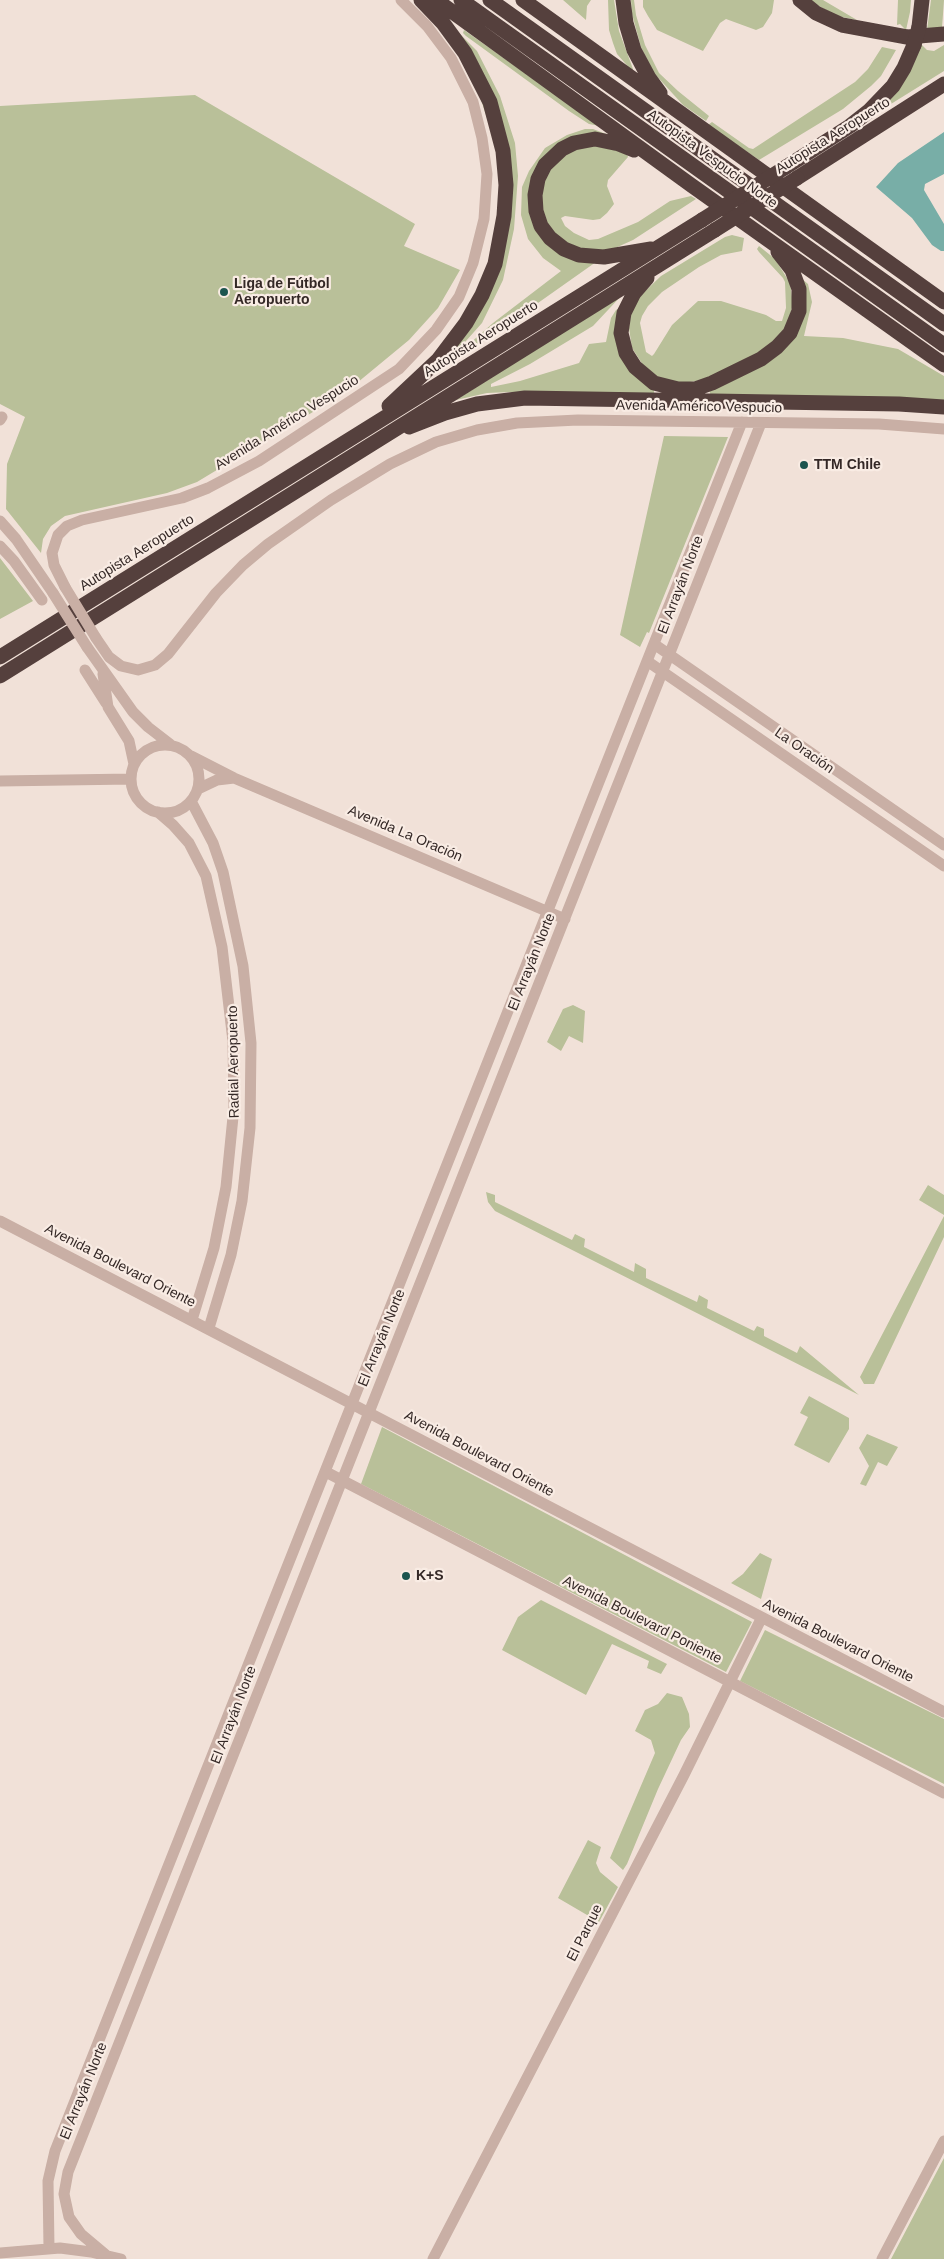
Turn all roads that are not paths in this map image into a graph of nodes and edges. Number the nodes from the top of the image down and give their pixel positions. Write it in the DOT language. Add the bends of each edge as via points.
graph roads {
  1 [pos="401,0"];
  2 [pos="421,0"];
  3 [pos="436,0"];
  4 [pos="461,0"];
  5 [pos="490,0"];
  6 [pos="523,0"];
  7 [pos="623,0"];
  8 [pos="800,0"];
  9 [pos="922,0"];
  10 [pos="944,34"];
  11 [pos="944,84"];
  12 [pos="944,95"];
  13 [pos="669,104"];
  14 [pos="894,117"];
  15 [pos="656,160"];
  16 [pos="762,235"];
  17 [pos="658,248"];
  18 [pos="672,257"];
  19 [pos="944,302"];
  20 [pos="944,324"];
  21 [pos="944,345"];
  22 [pos="944,365"];
  23 [pos="944,406"];
  24 [pos="742,422"];
  25 [pos="761,423"];
  26 [pos="369,427"];
  27 [pos="944,429"];
  28 [pos="375,441"];
  29 [pos="0,521"];
  30 [pos="0,546"];
  31 [pos="42,600"];
  32 [pos="654,644"];
  33 [pos="670,655"];
  34 [pos="0,658"];
  35 [pos="97,661"];
  36 [pos="647,661"];
  37 [pos="84,670"];
  38 [pos="663,672"];
  39 [pos="0,676"];
  40 [pos="108,707"];
  41 [pos="170,744"];
  42 [pos="191,756"];
  43 [pos="134,764"];
  44 [pos="234,778"];
  45 [pos="131,779"];
  46 [pos="0,781"];
  47 [pos="198,789"];
  48 [pos="191,801"];
  49 [pos="158,812"];
  50 [pos="944,845"];
  51 [pos="944,866"];
  52 [pos="548,912"];
  53 [pos="565,918"];
  54 [pos="0,1221"];
  55 [pos="192,1320"];
  56 [pos="209,1328"];
  57 [pos="353,1405"];
  58 [pos="369,1413"];
  59 [pos="326,1472"];
  60 [pos="341,1480"];
  61 [pos="761,1619"];
  62 [pos="730,1682"];
  63 [pos="944,1712"];
  64 [pos="944,1793"];
  65 [pos="944,2141"];
  66 [pos="48,2224"];
  67 [pos="49,2248"];
  68 [pos="29,2250"];
  69 [pos="0,2253"];
  70 [pos="106,2255"];
  71 [pos="59,2259"];
  72 [pos="121,2259"];
  73 [pos="433,2259"];
  74 [pos="882,2259"];
  1 -- 24 [label="street, Avenida Américo Vespucio, bridge" via="427,26 451,58 473,102 482,138 487,174 484,219 473,263 459,296 436,330 399,369 259,461 182,498 82,520 58,534 52,553 54,565 109,657 121,666 138,670 155,665 168,654 221,588 268,544 390,464 456,435 537,421"];
  2 -- 26 [label="highway" via="465,53 490,102 503,151 504,216 492,272 466,323 438,360"];
  3 -- 15 [label="highway"];
  4 -- 21 [label="highway, Autopista Vespucio Norte"];
  5 -- 20 [label="highway, Autopista Vespucio Norte"];
  6 -- 13 [label="highway"];
  7 -- 13 [label="highway" via="634,50 649,78"];
  8 -- 10 [label="highway" via="816,14 842,25 896,36"];
  9 -- 17 [label="highway, Autopista Aeropuerto, bridge" via="919,27 904,68 893,86 869,111"];
  11 -- 14 [label="highway, Autopista Aeropuerto"];
  12 -- 14 [label="highway"];
  13 -- 19 [label="highway"];
  14 -- 18 [label="highway, Autopista Aeropuerto, bridge"];
  15 -- 16 [label="highway"];
  15 -- 17 [label="highway" via="610,142 574,143 556,153 545,165 538,179 535,203 538,219 546,232 557,244 572,252 604,257"];
  16 -- 18 [label="highway" via="787,264 798,283 800,302 793,327 777,347 761,359 695,389 670,388 648,378 630,361 622,340 622,320 630,299 642,283"];
  16 -- 22 [label="highway"];
  17 -- 26 [label="highway, Autopista Aeropuerto"];
  18 -- 28 [label="highway, Autopista Aeropuerto"];
  23 -- 28 [label="highway" via="525,398 460,408"];
  24 -- 25 [label="street, Avenida Américo Vespucio"];
  24 -- 32 [label="street, El Arrayán Norte"];
  25 -- 27 [label="street, Avenida Américo Vespucio" via="887,424"];
  25 -- 33 [label="street, El Arrayán Norte"];
  26 -- 34 [label="highway, Autopista Aeropuerto"];
  28 -- 39 [label="highway, Autopista Aeropuerto"];
  29 -- 35 [label="street, bridge" via="16,539"];
  30 -- 31 [label="street"];
  32 -- 33 [label="street, La Oración"];
  32 -- 36 [label="street, El Arrayán Norte"];
  33 -- 38 [label="street, El Arrayán Norte"];
  33 -- 50 [label="street, La Oración"];
  35 -- 40 [label="street" via="105,681"];
  35 -- 41 [label="street" via="133,712"];
  36 -- 38 [label="street, La Oración"];
  36 -- 52 [label="street, El Arrayán Norte"];
  37 -- 40 [label="street"];
  38 -- 51 [label="street, La Oración"];
  38 -- 53 [label="street, El Arrayán Norte"];
  40 -- 43 [label="street" via="129,741"];
  41 -- 42 [label="street"];
  41 -- 43 [label="street" via="151,747"];
  42 -- 44 [label="street, Avenida La Oración"];
  42 -- 47 [label="street" via="199,773"];
  43 -- 45 [label="street"];
  44 -- 47 [label="street" via="213,781"];
  44 -- 52 [label="street, Avenida La Oración"];
  45 -- 46 [label="street"];
  45 -- 49 [label="street" via="133,792 139,801"];
  47 -- 48 [label="street"];
  48 -- 49 [label="street" via="176,811"];
  48 -- 56 [label="street, Radial Aeropuerto" via="218,855 233,910 244,966 251,1043 250,1128 242,1201 231,1255"];
  49 -- 55 [label="street, Radial Aeropuerto" via="189,843 206,876 222,947 232,1019 234,1107 226,1187 214,1248"];
  52 -- 53 [label="street, Avenida La Oración"];
  52 -- 57 [label="street, El Arrayán Norte"];
  53 -- 58 [label="street, El Arrayán Norte"];
  54 -- 55 [label="street, Avenida Boulevard Oriente"];
  55 -- 56 [label="street, Avenida Boulevard Oriente"];
  56 -- 57 [label="street, Avenida Boulevard Oriente"];
  57 -- 58 [label="street, Avenida Boulevard Oriente"];
  57 -- 59 [label="street, El Arrayán Norte"];
  58 -- 60 [label="street, El Arrayán Norte"];
  58 -- 61 [label="street, Avenida Boulevard Oriente"];
  59 -- 60 [label="street, Avenida Boulevard Poniente"];
  59 -- 66 [label="street, El Arrayán Norte" via="55,2151 48,2181"];
  60 -- 62 [label="street, Avenida Boulevard Poniente"];
  60 -- 70 [label="street, El Arrayán Norte" via="68,2172 64,2194 69,2216 81,2234"];
  61 -- 62 [label="street, El Parque"];
  61 -- 63 [label="street, Avenida Boulevard Oriente"];
  62 -- 64 [label="street, Avenida Boulevard Poniente"];
  62 -- 73 [label="street, El Parque"];
  65 -- 74 [label="street"];
  66 -- 67 [label="street, El Arrayán Norte"];
  66 -- 68 [label="street"];
  67 -- 68 [label="street"];
  67 -- 70 [label="street"];
  67 -- 71 [label="street"];
  68 -- 69 [label="street"];
  70 -- 72 [label="street"];
}
